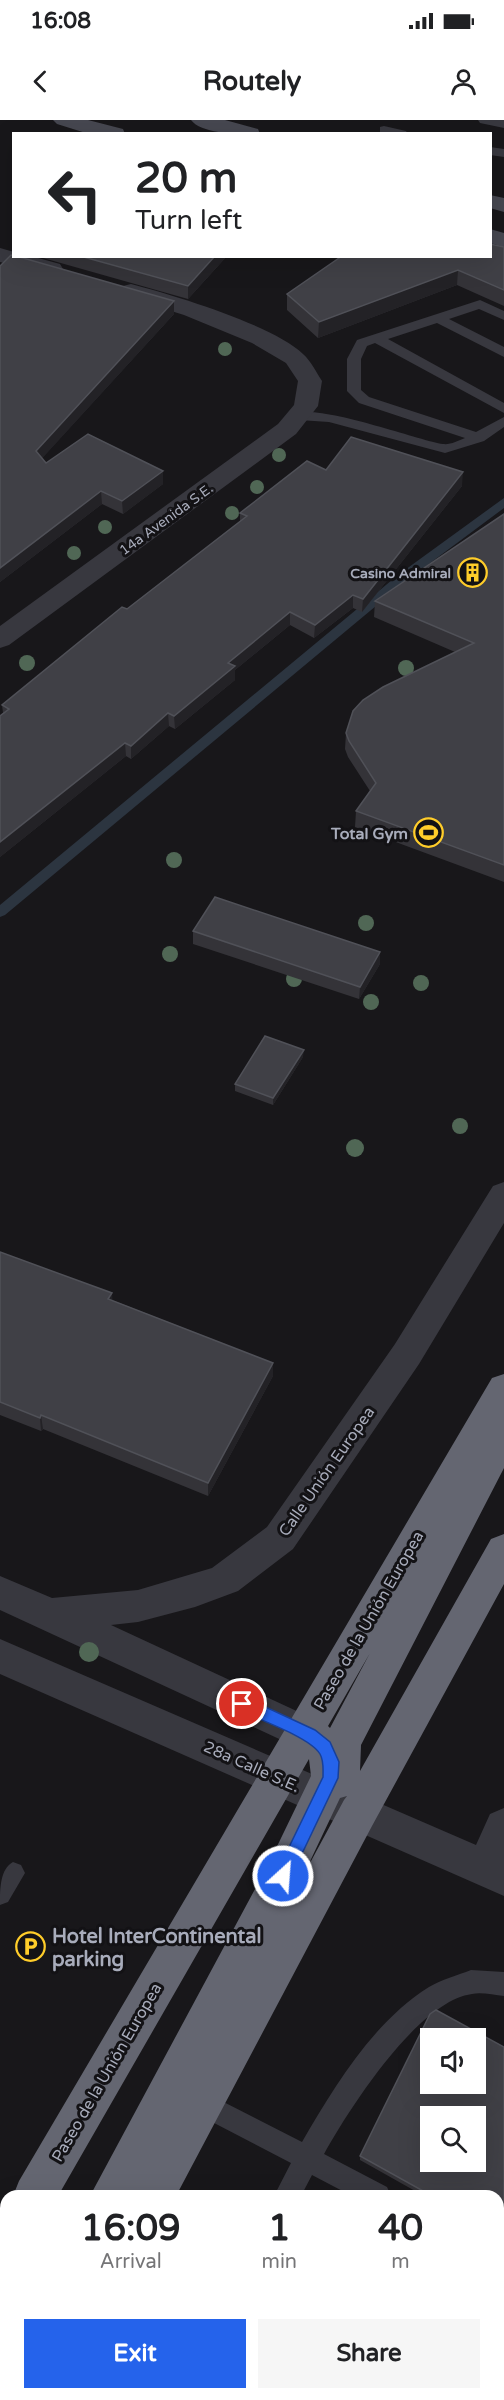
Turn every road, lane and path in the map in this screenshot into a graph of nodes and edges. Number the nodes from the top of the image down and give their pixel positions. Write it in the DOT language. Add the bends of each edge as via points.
graph roads {
  1 [pos="64,120"];
  2 [pos="202,120"];
  3 [pos="484,120"];
  4 [pos="504,124"];
  5 [pos="108,132"];
  6 [pos="243,132"];
  7 [pos="0,255"];
  8 [pos="75,275"];
  9 [pos="108,285"];
  10 [pos="504,316"];
  11 [pos="438,318"];
  12 [pos="376,338"];
  13 [pos="504,353"];
  14 [pos="504,409"];
  15 [pos="299,416"];
  16 [pos="504,421"];
  17 [pos="479,438"];
  18 [pos="0,639"];
  19 [pos="504,1195"];
  20 [pos="504,1388"];
  21 [pos="504,1434"];
  22 [pos="504,1550"];
  23 [pos="0,1592"];
  24 [pos="51,1615"];
  25 [pos="0,1656"];
  26 [pos="303,1732"];
  27 [pos="277,1776"];
  28 [pos="321,1797"];
  29 [pos="358,1813"];
  30 [pos="504,1827"];
  31 [pos="13,1873"];
  32 [pos="494,1873"];
  33 [pos="0,1894"];
  34 [pos="504,1984"];
  35 [pos="202,2103"];
  36 [pos="307,2156"];
  37 [pos="37,2190"];
  38 [pos="114,2190"];
  39 [pos="156,2190"];
  40 [pos="290,2190"];
  41 [pos="367,2190"];
  1 -- 5 [label="main road"];
  2 -- 6 [label="main road"];
  3 -- 4 [label="lane"];
  7 -- 8 [label="street"];
  9 -- 15 [label="street, 14a Avenida S.E." via="165,300 272,343 296,360 310,381 306,406"];
  10 -- 11 [label="lane" via="480,304"];
  11 -- 12 [label="lane"];
  11 -- 13 [label="lane"];
  12 -- 14 [label="lane"];
  12 -- 17 [label="lane" via="356,349 354,391 364,400"];
  15 -- 17 [label="lane" via="329,418 445,449"];
  15 -- 18 [label="street, 14a Avenida S.E." via="180,509"];
  16 -- 17 [label="lane"];
  19 -- 24 [label="street, Calle Unión Europea" via="407,1354 280,1538 225,1580 195,1591 138,1606"];
  20 -- 26 [label="highway, Paseo de la Unión Europea"];
  21 -- 29 [label="highway" via="342,1743 342,1789"];
  22 -- 29 [label="highway"];
  23 -- 24 [label="street"];
  24 -- 26 [label="street"];
  25 -- 27 [label="street, 28a Calle S.E."];
  26 -- 27 [label="highway, Paseo de la Unión Europea"];
  26 -- 28 [label="highway" via="325,1747 331,1762 330,1778"];
  27 -- 28 [label="street, 28a Calle S.E."];
  27 -- 37 [label="highway, Paseo de la Unión Europea"];
  28 -- 29 [label="street, 28a Calle S.E."];
  28 -- 38 [label="highway" via="283,1876"];
  29 -- 32 [label="street, 28a Calle S.E."];
  29 -- 35 [label="highway"];
  30 -- 32 [label="street"];
  31 -- 33 [label="lane"];
  34 -- 36 [label="lane" via="471,1981 426,2001 377,2050"];
  35 -- 36 [label="lane"];
  35 -- 39 [label="highway"];
  36 -- 40 [label="lane"];
  36 -- 41 [label="lane"];
}
